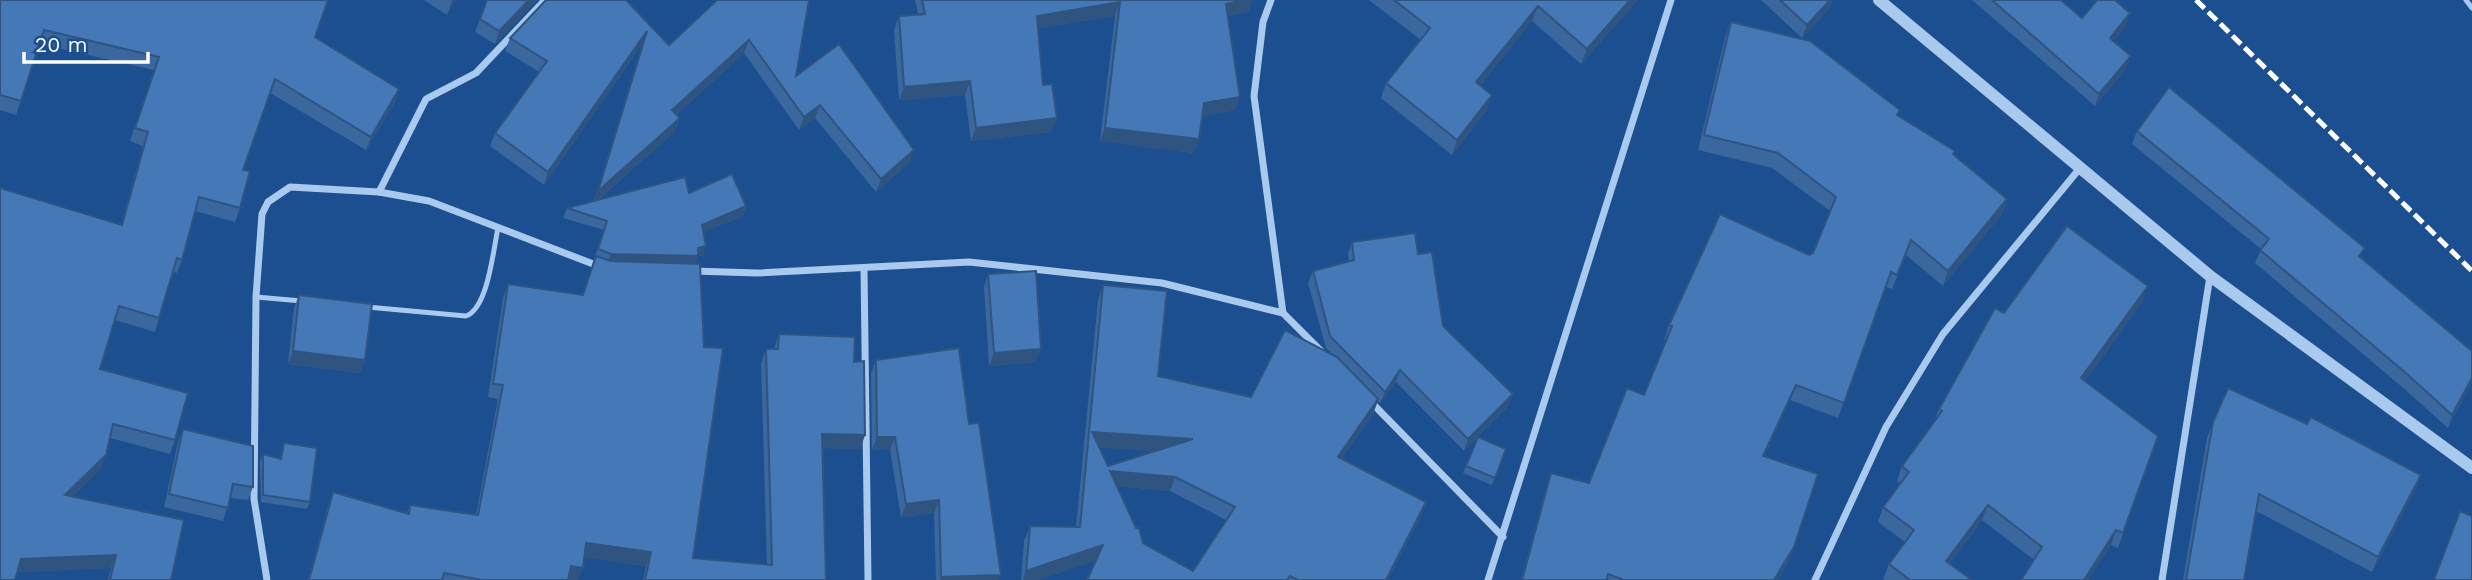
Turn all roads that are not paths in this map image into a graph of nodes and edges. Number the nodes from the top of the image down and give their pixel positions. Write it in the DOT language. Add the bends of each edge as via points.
graph roads {
  1 [pos="545,0"];
  2 [pos="1271,0"];
  3 [pos="1671,0"];
  4 [pos="1879,0"];
  5 [pos="2466,0"];
  6 [pos="2472,8"];
  7 [pos="2080,168"];
  8 [pos="379,192"];
  9 [pos="498,228"];
  10 [pos="863,268"];
  11 [pos="606,269"];
  12 [pos="688,271"];
  13 [pos="2210,276"];
  14 [pos="256,297"];
  15 [pos="308,302"];
  16 [pos="361,306"];
  17 [pos="1283,313"];
  18 [pos="1331,361"];
  19 [pos="1360,391"];
  20 [pos="2472,468"];
  21 [pos="1503,537"];
  22 [pos="267,580"];
  23 [pos="868,580"];
  24 [pos="1488,580"];
  25 [pos="1815,580"];
  26 [pos="2162,580"];
  1 -- 8 [label="street" via="475,73 426,99"];
  2 -- 17 [label="street" via="1263,22 1254,96"];
  3 -- 21 [label="street"];
  4 -- 7 [label="street"];
  5 -- 6 [label="lane"];
  7 -- 13 [label="street"];
  7 -- 25 [label="street" via="1943,334 1886,427"];
  8 -- 9 [label="street" via="429,201"];
  8 -- 14 [label="street" via="290,187 279,192 262,214"];
  9 -- 11 [label="street"];
  9 -- 16 [label="lane" via="481,303 472,314"];
  10 -- 12 [label="street"];
  10 -- 17 [label="street" via="983,264 1162,283"];
  10 -- 23 [label="street"];
  13 -- 20 [label="street"];
  13 -- 26 [label="street"];
  14 -- 15 [label="lane"];
  14 -- 22 [label="street" via="254,499"];
  17 -- 18 [label="street"];
  19 -- 21 [label="street"];
  21 -- 24 [label="street"];
}
